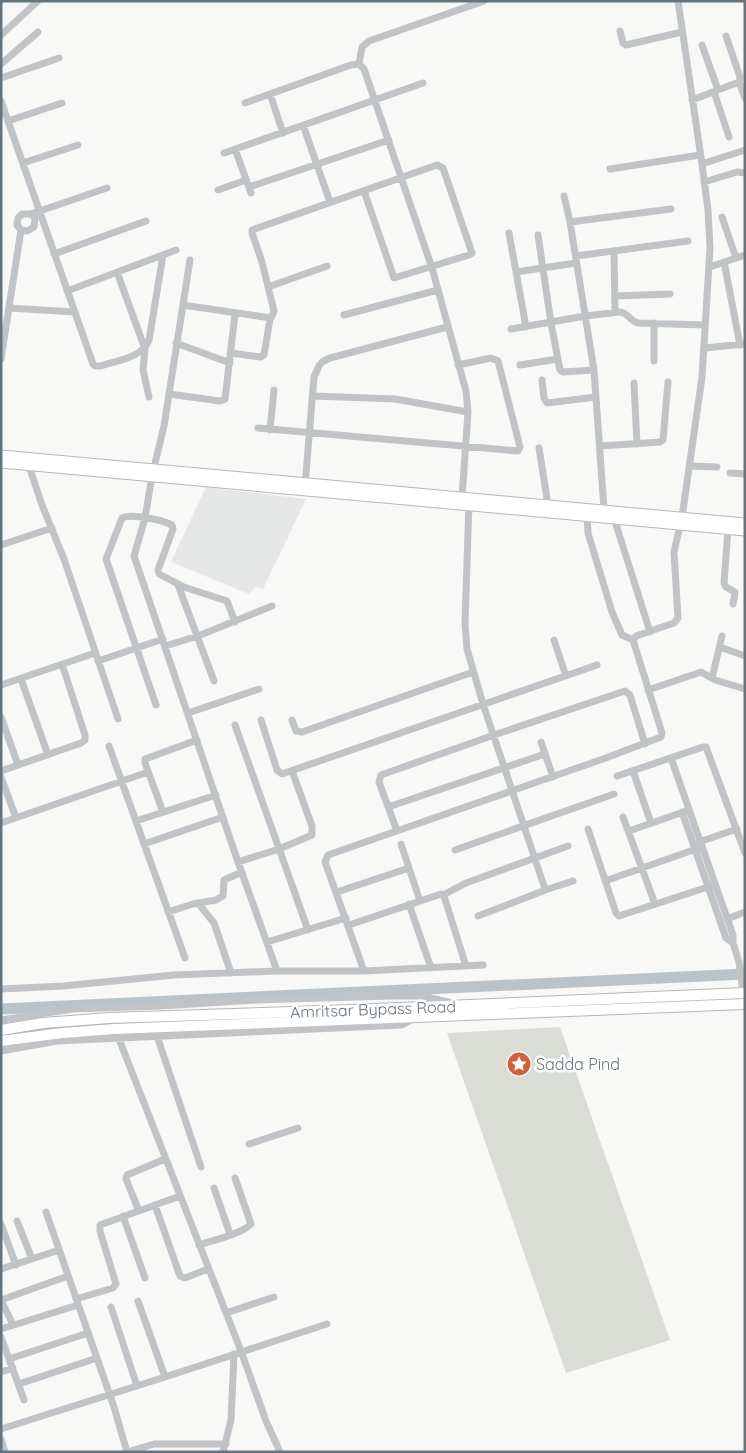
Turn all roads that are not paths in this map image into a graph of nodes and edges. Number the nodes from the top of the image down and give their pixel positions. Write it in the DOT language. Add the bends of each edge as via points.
graph roads {
  1 [pos="38,1"];
  2 [pos="484,1"];
  3 [pos="678,1"];
  4 [pos="620,30"];
  5 [pos="38,32"];
  6 [pos="682,32"];
  7 [pos="1,35"];
  8 [pos="726,36"];
  9 [pos="702,45"];
  10 [pos="59,58"];
  11 [pos="1,64"];
  12 [pos="359,64"];
  13 [pos="1,78"];
  14 [pos="739,82"];
  15 [pos="423,84"];
  16 [pos="716,91"];
  17 [pos="270,94"];
  18 [pos="745,98"];
  19 [pos="1,100"];
  20 [pos="374,100"];
  21 [pos="692,100"];
  22 [pos="62,103"];
  23 [pos="245,103"];
  24 [pos="8,121"];
  25 [pos="303,126"];
  26 [pos="283,132"];
  27 [pos="730,138"];
  28 [pos="389,140"];
  29 [pos="78,145"];
  30 [pos="236,149"];
  31 [pos="745,150"];
  32 [pos="224,153"];
  33 [pos="700,155"];
  34 [pos="23,163"];
  35 [pos="317,164"];
  36 [pos="702,164"];
  37 [pos="610,169"];
  38 [pos="745,173"];
  39 [pos="400,178"];
  40 [pos="704,182"];
  41 [pos="248,187"];
  42 [pos="107,188"];
  43 [pos="218,190"];
  44 [pos="364,191"];
  45 [pos="564,196"];
  46 [pos="330,202"];
  47 [pos="671,209"];
  48 [pos="40,211"];
  49 [pos="31,214"];
  50 [pos="722,217"];
  51 [pos="146,221"];
  52 [pos="570,222"];
  53 [pos="21,230"];
  54 [pos="509,232"];
  55 [pos="538,235"];
  56 [pos="688,241"];
  57 [pos="176,250"];
  58 [pos="614,251"];
  59 [pos="54,254"];
  60 [pos="163,255"];
  61 [pos="745,255"];
  62 [pos="736,258"];
  63 [pos="190,260"];
  64 [pos="576,260"];
  65 [pos="724,262"];
  66 [pos="327,266"];
  67 [pos="544,267"];
  68 [pos="710,267"];
  69 [pos="432,268"];
  70 [pos="117,272"];
  71 [pos="516,272"];
  72 [pos="268,287"];
  73 [pos="438,290"];
  74 [pos="67,291"];
  75 [pos="670,294"];
  76 [pos="615,296"];
  77 [pos="183,305"];
  78 [pos="9,308"];
  79 [pos="75,312"];
  80 [pos="615,312"];
  81 [pos="235,314"];
  82 [pos="344,315"];
  83 [pos="585,316"];
  84 [pos="270,319"];
  85 [pos="551,322"];
  86 [pos="654,323"];
  87 [pos="705,325"];
  88 [pos="448,327"];
  89 [pos="526,327"];
  90 [pos="511,329"];
  91 [pos="176,343"];
  92 [pos="742,344"];
  93 [pos="704,348"];
  94 [pos="145,349"];
  95 [pos="231,353"];
  96 [pos="1,359"];
  97 [pos="558,359"];
  98 [pos="654,361"];
  99 [pos="230,363"];
  100 [pos="458,365"];
  101 [pos="520,365"];
  102 [pos="594,370"];
  103 [pos="542,380"];
  104 [pos="668,382"];
  105 [pos="634,383"];
  106 [pos="274,390"];
  107 [pos="169,394"];
  108 [pos="313,396"];
  109 [pos="149,397"];
  110 [pos="596,397"];
  111 [pos="468,412"];
  112 [pos="258,428"];
  113 [pos="270,430"];
  114 [pos="310,434"];
  115 [pos="637,444"];
  116 [pos="600,446"];
  117 [pos="466,447"];
  118 [pos="540,448"];
  119 [pos="1,462"];
  120 [pos="29,466"];
  121 [pos="689,466"];
  122 [pos="717,467"];
  123 [pos="153,472"];
  124 [pos="730,473"];
  125 [pos="745,474"];
  126 [pos="305,486"];
  127 [pos="467,501"];
  128 [pos="548,505"];
  129 [pos="604,510"];
  130 [pos="587,512"];
  131 [pos="145,518"];
  132 [pos="614,518"];
  133 [pos="680,521"];
  134 [pos="745,523"];
  135 [pos="52,528"];
  136 [pos="728,529"];
  137 [pos="745,531"];
  138 [pos="1,545"];
  139 [pos="178,585"];
  140 [pos="733,604"];
  141 [pos="272,606"];
  142 [pos="235,622"];
  143 [pos="650,632"];
  144 [pos="198,636"];
  145 [pos="722,636"];
  146 [pos="554,640"];
  147 [pos="633,640"];
  148 [pos="164,642"];
  149 [pos="720,647"];
  150 [pos="136,649"];
  151 [pos="95,653"];
  152 [pos="745,656"];
  153 [pos="98,661"];
  154 [pos="62,664"];
  155 [pos="598,666"];
  156 [pos="473,672"];
  157 [pos="566,676"];
  158 [pos="712,678"];
  159 [pos="21,679"];
  160 [pos="214,681"];
  161 [pos="1,685"];
  162 [pos="259,689"];
  163 [pos="745,689"];
  164 [pos="648,690"];
  165 [pos="483,704"];
  166 [pos="156,705"];
  167 [pos="188,713"];
  168 [pos="1,717"];
  169 [pos="118,719"];
  170 [pos="261,720"];
  171 [pos="292,720"];
  172 [pos="235,724"];
  173 [pos="494,735"];
  174 [pos="197,740"];
  175 [pos="541,742"];
  176 [pos="645,744"];
  177 [pos="109,746"];
  178 [pos="546,754"];
  179 [pos="48,755"];
  180 [pos="671,758"];
  181 [pos="18,765"];
  182 [pos="505,767"];
  183 [pos="1,771"];
  184 [pos="292,771"];
  185 [pos="633,771"];
  186 [pos="148,772"];
  187 [pos="617,776"];
  188 [pos="1,777"];
  189 [pos="553,777"];
  190 [pos="121,781"];
  191 [pos="513,791"];
  192 [pos="614,794"];
  193 [pos="216,795"];
  194 [pos="388,808"];
  195 [pos="686,811"];
  196 [pos="162,812"];
  197 [pos="223,816"];
  198 [pos="623,817"];
  199 [pos="16,818"];
  200 [pos="136,821"];
  201 [pos="1,823"];
  202 [pos="651,823"];
  203 [pos="525,826"];
  204 [pos="588,829"];
  205 [pos="737,829"];
  206 [pos="397,831"];
  207 [pos="629,831"];
  208 [pos="144,844"];
  209 [pos="401,844"];
  210 [pos="568,846"];
  211 [pos="698,846"];
  212 [pos="279,849"];
  213 [pos="454,850"];
  214 [pos="745,853"];
  215 [pos="535,857"];
  216 [pos="238,862"];
  217 [pos="409,868"];
  218 [pos="642,868"];
  219 [pos="242,872"];
  220 [pos="573,881"];
  221 [pos="605,881"];
  222 [pos="711,886"];
  223 [pos="545,890"];
  224 [pos="337,892"];
  225 [pos="442,895"];
  226 [pos="420,900"];
  227 [pos="198,903"];
  228 [pos="409,904"];
  229 [pos="655,904"];
  230 [pos="168,912"];
  231 [pos="745,912"];
  232 [pos="478,916"];
  233 [pos="727,919"];
  234 [pos="347,921"];
  235 [pos="308,930"];
  236 [pos="267,942"];
  237 [pos="733,943"];
  238 [pos="185,958"];
  239 [pos="740,958"];
  240 [pos="483,965"];
  241 [pos="466,966"];
  242 [pos="431,968"];
  243 [pos="277,971"];
  244 [pos="364,971"];
  245 [pos="232,973"];
  246 [pos="1,989"];
  247 [pos="743,990"];
  248 [pos="745,1004"];
  249 [pos="462,1005"];
  250 [pos="416,1018"];
  251 [pos="1,1020"];
  252 [pos="1,1030"];
  253 [pos="157,1036"];
  254 [pos="119,1038"];
  255 [pos="1,1041"];
  256 [pos="1,1051"];
  257 [pos="298,1128"];
  258 [pos="249,1144"];
  259 [pos="165,1159"];
  260 [pos="201,1166"];
  261 [pos="236,1178"];
  262 [pos="214,1188"];
  263 [pos="180,1196"];
  264 [pos="155,1205"];
  265 [pos="139,1211"];
  266 [pos="46,1212"];
  267 [pos="123,1216"];
  268 [pos="17,1220"];
  269 [pos="1,1224"];
  270 [pos="230,1234"];
  271 [pos="199,1245"];
  272 [pos="59,1250"];
  273 [pos="32,1259"];
  274 [pos="16,1265"];
  275 [pos="1,1269"];
  276 [pos="208,1269"];
  277 [pos="68,1276"];
  278 [pos="145,1278"];
  279 [pos="274,1297"];
  280 [pos="1,1300"];
  281 [pos="138,1301"];
  282 [pos="77,1302"];
  283 [pos="111,1307"];
  284 [pos="226,1313"];
  285 [pos="327,1324"];
  286 [pos="12,1325"];
  287 [pos="1,1329"];
  288 [pos="88,1333"];
  289 [pos="1,1337"];
  290 [pos="237,1353"];
  291 [pos="97,1358"];
  292 [pos="9,1360"];
  293 [pos="13,1368"];
  294 [pos="1,1372"];
  295 [pos="165,1378"];
  296 [pos="19,1384"];
  297 [pos="137,1386"];
  298 [pos="109,1395"];
  299 [pos="24,1400"];
  300 [pos="1,1429"];
  301 [pos="1,1440"];
  302 [pos="226,1444"];
  303 [pos="5,1452"];
  304 [pos="127,1452"];
  305 [pos="223,1452"];
  306 [pos="280,1452"];
  1 -- 7 [label="street"];
  2 -- 12 [label="street" via="369,41 362,47"];
  3 -- 6 [label="street"];
  4 -- 6 [label="street" via="622,43 626,45"];
  5 -- 11 [label="street"];
  6 -- 21 [label="street"];
  8 -- 14 [label="street"];
  9 -- 16 [label="street"];
  10 -- 13 [label="street"];
  12 -- 17 [label="street"];
  12 -- 20 [label="street" via="364,69"];
  14 -- 16 [label="street"];
  14 -- 18 [label="street"];
  15 -- 20 [label="street"];
  16 -- 21 [label="street"];
  16 -- 27 [label="street"];
  17 -- 23 [label="street"];
  17 -- 26 [label="street"];
  19 -- 24 [label="street"];
  20 -- 25 [label="street"];
  20 -- 28 [label="street"];
  21 -- 33 [label="street"];
  22 -- 24 [label="street"];
  24 -- 34 [label="street"];
  25 -- 26 [label="street"];
  25 -- 35 [label="street"];
  26 -- 30 [label="street"];
  28 -- 35 [label="street"];
  28 -- 39 [label="street"];
  29 -- 34 [label="street"];
  30 -- 32 [label="street"];
  30 -- 41 [label="street"];
  31 -- 36 [label="street"];
  33 -- 36 [label="street"];
  33 -- 37 [label="street"];
  34 -- 48 [label="street"];
  35 -- 41 [label="street"];
  35 -- 46 [label="street"];
  36 -- 40 [label="street"];
  38 -- 40 [label="street"];
  39 -- 44 [label="street"];
  39 -- 69 [label="street"];
  39 -- 69 [label="street" via="441,166 472,250 471,255"];
  40 -- 68 [label="street"];
  41 -- 43 [label="street"];
  42 -- 48 [label="street"];
  44 -- 46 [label="street"];
  44 -- 69 [label="street" via="392,276 397,278"];
  45 -- 52 [label="street"];
  46 -- 72 [label="street" via="252,230"];
  47 -- 52 [label="street"];
  48 -- 49 [label="street"];
  48 -- 59 [label="street"];
  49 -- 53 [label="street" via="25,213 18,218"];
  49 -- 53 [label="street" via="35,218 34,227 30,231"];
  50 -- 62 [label="street"];
  51 -- 59 [label="street"];
  52 -- 64 [label="street"];
  53 -- 78 [label="street"];
  54 -- 71 [label="street"];
  55 -- 67 [label="street"];
  56 -- 58 [label="street"];
  57 -- 60 [label="street"];
  58 -- 64 [label="street"];
  58 -- 76 [label="street"];
  59 -- 74 [label="street"];
  60 -- 70 [label="street"];
  60 -- 94 [label="street"];
  61 -- 62 [label="street"];
  62 -- 65 [label="street"];
  63 -- 77 [label="street"];
  64 -- 67 [label="street"];
  64 -- 83 [label="street"];
  65 -- 68 [label="street"];
  65 -- 92 [label="street"];
  66 -- 72 [label="street"];
  67 -- 71 [label="street"];
  67 -- 85 [label="street"];
  68 -- 87 [label="street"];
  69 -- 73 [label="street"];
  70 -- 74 [label="street"];
  70 -- 94 [label="street"];
  71 -- 89 [label="street"];
  72 -- 84 [label="street" via="274,311"];
  73 -- 82 [label="street"];
  73 -- 88 [label="street"];
  74 -- 79 [label="street"];
  75 -- 76 [label="street"];
  76 -- 80 [label="street"];
  77 -- 81 [label="street"];
  77 -- 91 [label="street"];
  78 -- 79 [label="street"];
  78 -- 96 [label="street"];
  79 -- 94 [label="street" via="96,366"];
  80 -- 83 [label="street"];
  80 -- 86 [label="street" via="623,312 634,322"];
  81 -- 84 [label="street"];
  81 -- 95 [label="street"];
  83 -- 85 [label="street"];
  83 -- 102 [label="street"];
  84 -- 95 [label="street" via="264,356"];
  85 -- 89 [label="street"];
  85 -- 97 [label="street"];
  86 -- 87 [label="street"];
  86 -- 98 [label="street"];
  87 -- 93 [label="street"];
  88 -- 100 [label="street"];
  88 -- 108 [label="street" via="322,362 314,377"];
  89 -- 90 [label="street"];
  91 -- 99 [label="street"];
  91 -- 107 [label="street"];
  92 -- 93 [label="street"];
  93 -- 121 [label="street"];
  94 -- 109 [label="street" via="143,370"];
  95 -- 99 [label="street"];
  97 -- 101 [label="street"];
  97 -- 102 [label="street" via="562,372"];
  99 -- 107 [label="street" via="223,401"];
  100 -- 111 [label="street"];
  100 -- 117 [label="street" via="491,358 498,360 520,450"];
  102 -- 110 [label="street"];
  103 -- 110 [label="street" via="547,403"];
  104 -- 115 [label="street" via="663,440"];
  105 -- 115 [label="street"];
  106 -- 113 [label="street"];
  107 -- 123 [label="street"];
  108 -- 111 [label="street" via="395,399"];
  108 -- 114 [label="street"];
  110 -- 116 [label="street"];
  111 -- 117 [label="street"];
  112 -- 113 [label="street"];
  113 -- 114 [label="street"];
  114 -- 117 [label="street"];
  114 -- 126 [label="street"];
  115 -- 116 [label="street"];
  116 -- 129 [label="street"];
  117 -- 127 [label="street"];
  118 -- 128 [label="street"];
  119 -- 120 [label="main road"];
  119 -- 123 [label="main road"];
  120 -- 123 [label="main road"];
  120 -- 135 [label="street"];
  121 -- 122 [label="street"];
  121 -- 133 [label="street"];
  123 -- 126 [label="main road"];
  123 -- 131 [label="street"];
  124 -- 125 [label="street"];
  126 -- 127 [label="main road"];
  127 -- 128 [label="main road"];
  127 -- 130 [label="main road"];
  127 -- 156 [label="street" via="465,635"];
  128 -- 130 [label="main road"];
  129 -- 130 [label="main road"];
  129 -- 133 [label="main road"];
  130 -- 132 [label="main road"];
  130 -- 147 [label="street" via="588,533 612,612 622,635"];
  131 -- 139 [label="street" via="173,527 158,570 160,575"];
  131 -- 148 [label="street" via="134,553"];
  131 -- 150 [label="street" via="122,518 106,559"];
  132 -- 133 [label="main road"];
  132 -- 143 [label="street"];
  133 -- 134 [label="main road"];
  133 -- 136 [label="main road"];
  133 -- 143 [label="street" via="674,552 677,620"];
  135 -- 138 [label="street"];
  135 -- 151 [label="street"];
  136 -- 137 [label="main road"];
  136 -- 140 [label="street" via="724,583 735,592"];
  139 -- 142 [label="street" via="227,601"];
  139 -- 144 [label="street"];
  141 -- 142 [label="street"];
  142 -- 144 [label="street"];
  143 -- 147 [label="street"];
  144 -- 148 [label="street"];
  144 -- 160 [label="street"];
  145 -- 149 [label="street"];
  146 -- 157 [label="street"];
  147 -- 164 [label="street"];
  148 -- 150 [label="street"];
  148 -- 167 [label="street"];
  149 -- 152 [label="street"];
  149 -- 158 [label="street"];
  150 -- 153 [label="street"];
  150 -- 166 [label="street"];
  151 -- 153 [label="street"];
  151 -- 154 [label="street"];
  153 -- 169 [label="street"];
  154 -- 159 [label="street"];
  154 -- 179 [label="street" via="85,738 81,743"];
  155 -- 157 [label="street"];
  156 -- 165 [label="street"];
  156 -- 171 [label="street" via="302,732 296,731"];
  157 -- 165 [label="street"];
  158 -- 163 [label="street"];
  158 -- 164 [label="street" via="698,672"];
  159 -- 161 [label="street"];
  159 -- 179 [label="street"];
  162 -- 167 [label="street"];
  164 -- 176 [label="street" via="662,733 659,739"];
  165 -- 173 [label="street"];
  165 -- 184 [label="street"];
  167 -- 174 [label="street"];
  168 -- 181 [label="street"];
  170 -- 184 [label="street" via="278,772"];
  172 -- 212 [label="street"];
  173 -- 176 [label="street" via="625,691 630,695"];
  173 -- 182 [label="street"];
  173 -- 194 [label="street" via="380,775 379,782"];
  174 -- 186 [label="street" via="147,758"];
  174 -- 193 [label="street"];
  175 -- 178 [label="street"];
  176 -- 189 [label="street"];
  177 -- 190 [label="street"];
  178 -- 182 [label="street"];
  178 -- 189 [label="street"];
  179 -- 181 [label="street"];
  180 -- 185 [label="street"];
  180 -- 195 [label="street"];
  180 -- 205 [label="street" via="708,748"];
  181 -- 183 [label="street"];
  182 -- 191 [label="street"];
  182 -- 194 [label="street"];
  184 -- 212 [label="street" via="312,833 310,837"];
  185 -- 187 [label="street"];
  185 -- 202 [label="street"];
  186 -- 190 [label="street"];
  186 -- 196 [label="street"];
  188 -- 199 [label="street"];
  189 -- 191 [label="street"];
  190 -- 199 [label="street"];
  190 -- 200 [label="street"];
  191 -- 203 [label="street"];
  191 -- 206 [label="street"];
  192 -- 203 [label="street"];
  193 -- 196 [label="street"];
  193 -- 197 [label="street"];
  194 -- 206 [label="street"];
  195 -- 202 [label="street"];
  195 -- 211 [label="street"];
  196 -- 200 [label="street"];
  197 -- 208 [label="street"];
  197 -- 216 [label="street"];
  198 -- 207 [label="street"];
  199 -- 201 [label="street"];
  200 -- 208 [label="street"];
  202 -- 207 [label="street"];
  203 -- 213 [label="street"];
  203 -- 215 [label="street"];
  204 -- 221 [label="street"];
  205 -- 211 [label="street"];
  205 -- 214 [label="street"];
  206 -- 224 [label="street" via="328,856 325,862"];
  207 -- 218 [label="street"];
  208 -- 230 [label="street"];
  209 -- 217 [label="street"];
  210 -- 215 [label="street"];
  211 -- 218 [label="street"];
  211 -- 222 [label="street"];
  212 -- 216 [label="street"];
  212 -- 235 [label="street"];
  215 -- 223 [label="street"];
  215 -- 225 [label="street"];
  216 -- 219 [label="street"];
  217 -- 224 [label="street"];
  217 -- 226 [label="street"];
  218 -- 221 [label="street"];
  218 -- 229 [label="street"];
  219 -- 227 [label="street" via="224,880 222,898"];
  219 -- 236 [label="street"];
  220 -- 223 [label="street"];
  221 -- 229 [label="street" via="619,916"];
  222 -- 229 [label="street"];
  222 -- 233 [label="street"];
  222 -- 237 [label="street" via="726,938"];
  223 -- 232 [label="street"];
  224 -- 234 [label="street"];
  225 -- 226 [label="street"];
  225 -- 241 [label="street"];
  226 -- 228 [label="street"];
  227 -- 230 [label="street"];
  227 -- 245 [label="street" via="214,923"];
  228 -- 234 [label="street"];
  228 -- 242 [label="street"];
  230 -- 238 [label="street"];
  231 -- 233 [label="street"];
  233 -- 237 [label="street"];
  234 -- 235 [label="street"];
  234 -- 244 [label="street"];
  235 -- 236 [label="street"];
  236 -- 243 [label="street"];
  237 -- 239 [label="street"];
  239 -- 247 [label="street"];
  240 -- 241 [label="street"];
  241 -- 242 [label="street"];
  242 -- 244 [label="street"];
  243 -- 244 [label="street"];
  243 -- 245 [label="street"];
  245 -- 246 [label="street"];
  247 -- 249 [label="highway, Amritsar Bypass Road"];
  248 -- 250 [label="highway, Amritsar Bypass Road"];
  249 -- 251 [label="street" via="422,996 333,997 73,1009"];
  249 -- 252 [label="highway, Amritsar Bypass Road" via="109,1018"];
  250 -- 253 [label="street" via="402,1025"];
  250 -- 255 [label="highway, Amritsar Bypass Road" via="106,1030"];
  253 -- 254 [label="street"];
  253 -- 260 [label="street"];
  254 -- 256 [label="street" via="57,1041"];
  254 -- 259 [label="street"];
  257 -- 258 [label="street"];
  259 -- 263 [label="street"];
  259 -- 265 [label="street" via="127,1175"];
  261 -- 270 [label="street" via="250,1224"];
  262 -- 270 [label="street"];
  263 -- 264 [label="street"];
  263 -- 271 [label="street"];
  264 -- 265 [label="street"];
  264 -- 276 [label="street" via="180,1276 185,1278"];
  265 -- 267 [label="street"];
  266 -- 272 [label="street"];
  267 -- 278 [label="street"];
  267 -- 282 [label="street" via="102,1223 100,1227 115,1286"];
  268 -- 273 [label="street"];
  269 -- 274 [label="street"];
  270 -- 271 [label="street"];
  271 -- 276 [label="street"];
  272 -- 273 [label="street"];
  272 -- 277 [label="street"];
  273 -- 274 [label="street"];
  274 -- 275 [label="street"];
  276 -- 284 [label="street"];
  277 -- 280 [label="street"];
  277 -- 282 [label="street"];
  279 -- 284 [label="street"];
  280 -- 286 [label="street"];
  281 -- 295 [label="street"];
  282 -- 286 [label="street"];
  282 -- 288 [label="street"];
  283 -- 297 [label="street"];
  284 -- 290 [label="street"];
  285 -- 290 [label="street"];
  286 -- 287 [label="street"];
  288 -- 291 [label="street"];
  288 -- 292 [label="street"];
  289 -- 292 [label="street"];
  290 -- 295 [label="street"];
  290 -- 302 [label="street"];
  290 -- 306 [label="street"];
  291 -- 296 [label="street"];
  291 -- 298 [label="street"];
  292 -- 293 [label="street"];
  293 -- 294 [label="street"];
  293 -- 296 [label="street"];
  295 -- 297 [label="street"];
  296 -- 299 [label="street"];
  297 -- 298 [label="street"];
  298 -- 300 [label="street"];
  298 -- 304 [label="street"];
  301 -- 303 [label="street"];
  302 -- 304 [label="street" via="154,1444"];
  302 -- 305 [label="street"];
}
